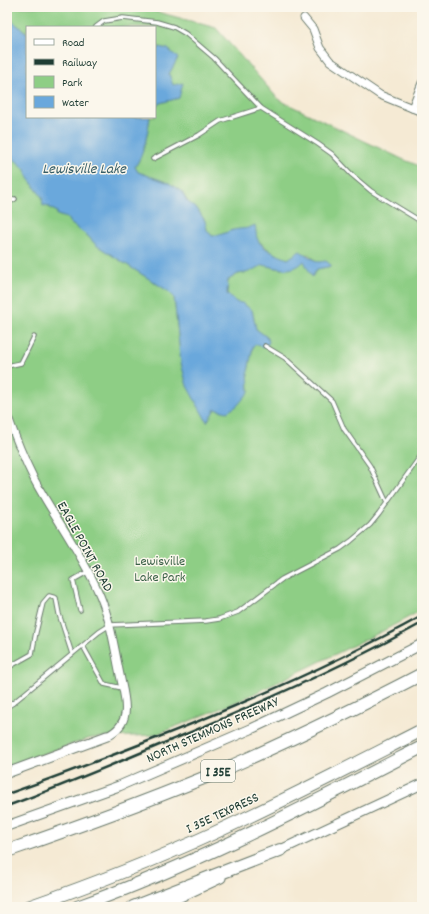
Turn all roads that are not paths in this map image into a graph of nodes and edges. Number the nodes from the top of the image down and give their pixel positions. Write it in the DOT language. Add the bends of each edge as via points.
graph roads {
  1 [pos="304,18"];
  2 [pos="97,26"];
  3 [pos="422,83"];
  4 [pos="261,108"];
  5 [pos="412,108"];
  6 [pos="422,112"];
  7 [pos="153,159"];
  8 [pos="15,199"];
  9 [pos="7,204"];
  10 [pos="422,222"];
  11 [pos="34,337"];
  12 [pos="265,346"];
  13 [pos="7,366"];
  14 [pos="7,414"];
  15 [pos="10,432"];
  16 [pos="422,454"];
  17 [pos="387,503"];
  18 [pos="89,571"];
  19 [pos="80,610"];
  20 [pos="110,625"];
  21 [pos="422,644"];
  22 [pos="83,646"];
  23 [pos="72,654"];
  24 [pos="7,668"];
  25 [pos="422,674"];
  26 [pos="122,688"];
  27 [pos="7,702"];
  28 [pos="13,703"];
  29 [pos="7,707"];
  30 [pos="422,730"];
  31 [pos="107,736"];
  32 [pos="422,747"];
  33 [pos="7,773"];
  34 [pos="422,784"];
  35 [pos="7,826"];
  36 [pos="280,850"];
  37 [pos="7,851"];
  38 [pos="169,905"];
  39 [pos="28,907"];
  40 [pos="77,907"];
  41 [pos="133,907"];
  42 [pos="159,907"];
  1 -- 5 [label="street" via="313,29 320,48 330,61 373,92"];
  2 -- 4 [label="lane" via="104,21 123,18 174,27 214,58"];
  3 -- 5 [label="street"];
  4 -- 7 [label="lane" via="220,122"];
  4 -- 10 [label="lane" via="332,154 371,191"];
  5 -- 6 [label="street"];
  8 -- 9 [label="lane"];
  11 -- 13 [label="lane" via="21,363"];
  12 -- 17 [label="lane" via="285,358 332,401 344,429 370,466"];
  14 -- 15 [label="street, EAGLE POINT ROAD"];
  15 -- 18 [label="street, EAGLE POINT ROAD"];
  16 -- 17 [label="lane"];
  17 -- 20 [label="lane" via="370,525 351,541 282,579 238,612 206,621"];
  18 -- 19 [label="lane" via="73,580"];
  18 -- 20 [label="street, EAGLE POINT ROAD"];
  20 -- 22 [label="lane"];
  20 -- 26 [label="street, EAGLE POINT ROAD"];
  21 -- 35 [label="main road, NORTH STEMMONS FREEWAY" via="251,729 119,786"];
  22 -- 23 [label="lane"];
  22 -- 26 [label="lane" via="104,684"];
  23 -- 24 [label="lane" via="56,598 49,596 43,603 32,654"];
  23 -- 28 [label="lane"];
  25 -- 37 [label="highway, I 35E" via="318,726 207,776"];
  26 -- 31 [label="street, EAGLE POINT ROAD" via="124,720"];
  27 -- 28 [label="lane"];
  28 -- 29 [label="lane"];
  30 -- 39 [label="highway, I 35E TEXPRESS" via="212,834 115,875"];
  31 -- 33 [label="main road"];
  32 -- 40 [label="highway" via="213,851"];
  34 -- 36 [label="main road"];
  36 -- 38 [label="main road"];
  36 -- 41 [label="highway"];
  38 -- 42 [label="main road"];
}
